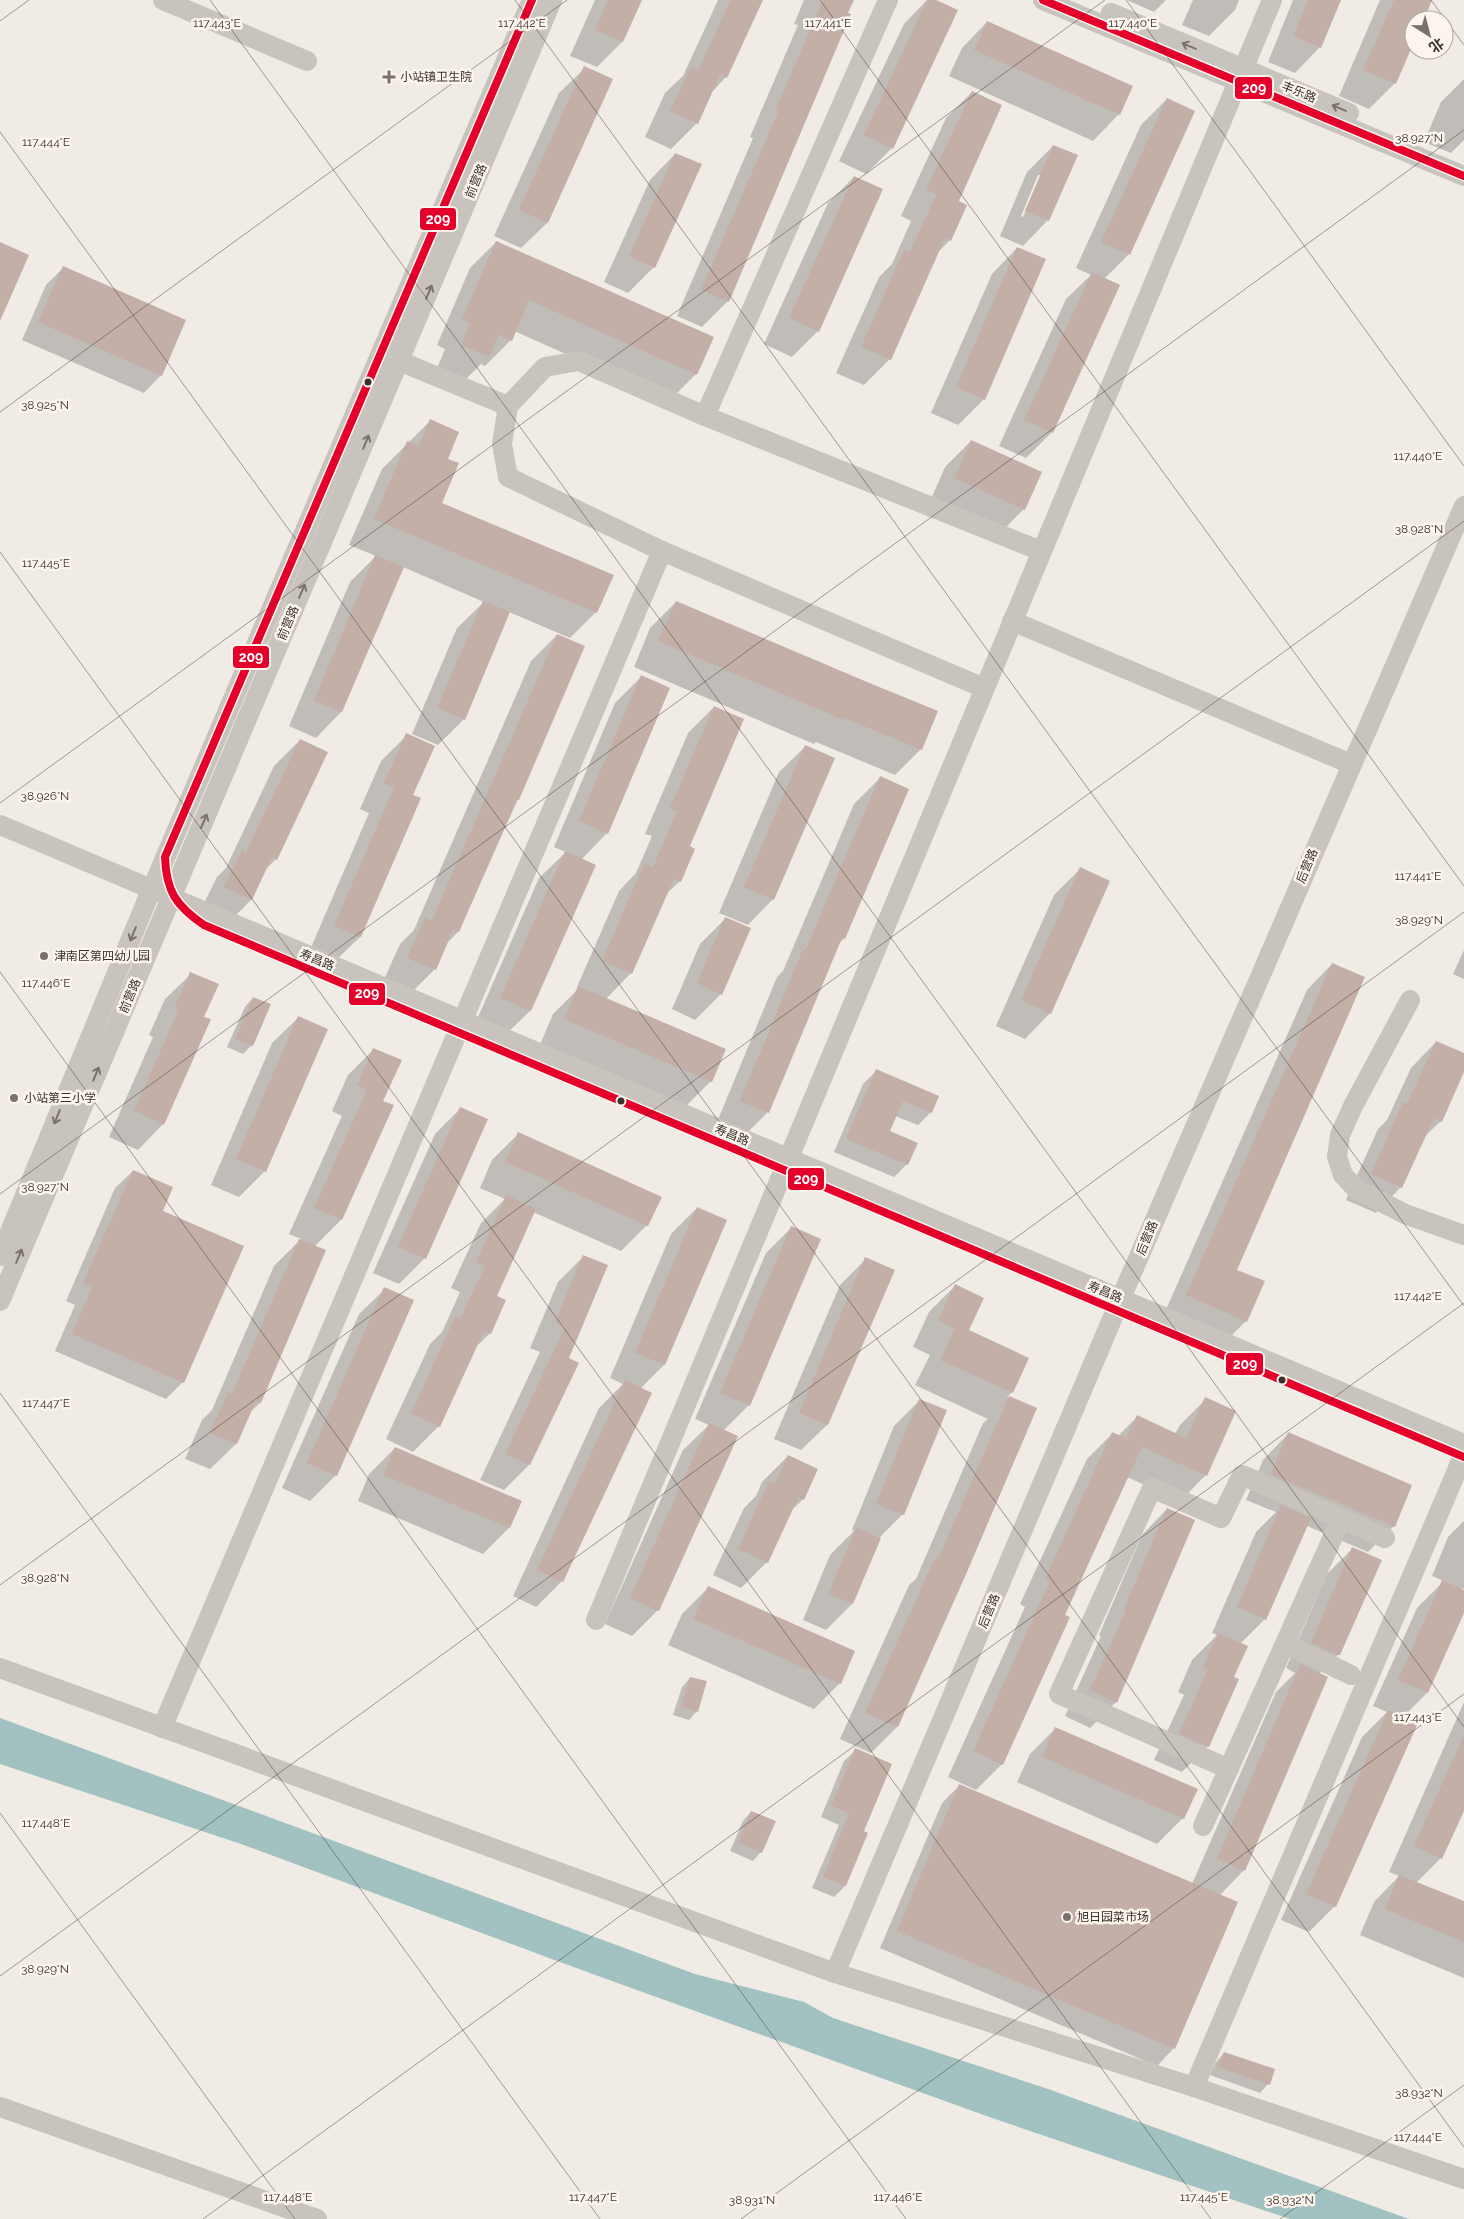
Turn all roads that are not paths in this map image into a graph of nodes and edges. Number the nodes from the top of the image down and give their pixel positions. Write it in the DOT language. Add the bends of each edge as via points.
graph roads {
  1 [pos="163,0"];
  2 [pos="532,0"];
  3 [pos="552,0"];
  4 [pos="888,0"];
  5 [pos="1044,0"];
  6 [pos="1079,0"];
  7 [pos="1272,0"];
  8 [pos="307,61"];
  9 [pos="1240,75"];
  10 [pos="1464,162"];
  11 [pos="1464,176"];
  12 [pos="381,353"];
  13 [pos="400,361"];
  14 [pos="508,406"];
  15 [pos="705,416"];
  16 [pos="1464,506"];
  17 [pos="662,551"];
  18 [pos="1042,551"];
  19 [pos="1012,621"];
  20 [pos="984,688"];
  21 [pos="1351,764"];
  22 [pos="0,825"];
  23 [pos="0,840"];
  24 [pos="165,857"];
  25 [pos="185,866"];
  26 [pos="149,895"];
  27 [pos="171,900"];
  28 [pos="206,919"];
  29 [pos="1410,1000"];
  30 [pos="459,1027"];
  31 [pos="786,1164"];
  32 [pos="1464,1235"];
  33 [pos="0,1256"];
  34 [pos="0,1301"];
  35 [pos="1119,1304"];
  36 [pos="1464,1453"];
  37 [pos="1341,1519"];
  38 [pos="1385,1538"];
  39 [pos="596,1620"];
  40 [pos="1286,1644"];
  41 [pos="0,1668"];
  42 [pos="1351,1675"];
  43 [pos="162,1728"];
  44 [pos="1229,1769"];
  45 [pos="1203,1826"];
  46 [pos="835,1973"];
  47 [pos="1194,2087"];
  48 [pos="0,2107"];
  49 [pos="1464,2180"];
  50 [pos="317,2219"];
  1 -- 8 [label="street"];
  2 -- 12 [label="street, 前营路"];
  13 -- 3 [label="street, 前营路, one-way"];
  4 -- 15 [label="street"];
  5 -- 9 [label="street, 丰乐路"];
  9 -- 6 [label="street, 丰乐路, one-way"];
  7 -- 9 [label="street"];
  10 -- 9 [label="street, 丰乐路, one-way"];
  9 -- 11 [label="street, 丰乐路"];
  9 -- 18 [label="street"];
  12 -- 13 [label="street"];
  12 -- 24 [label="street, 前营路"];
  13 -- 14 [label="street"];
  25 -- 13 [label="street, 前营路, one-way"];
  14 -- 15 [label="street" via="545,367 579,361"];
  14 -- 17 [label="street" via="502,444 508,477"];
  15 -- 18 [label="street"];
  16 -- 21 [label="street, 后营路"];
  17 -- 20 [label="street"];
  17 -- 30 [label="street"];
  18 -- 19 [label="street"];
  19 -- 20 [label="street"];
  19 -- 21 [label="street"];
  20 -- 31 [label="street"];
  21 -- 35 [label="street, 后营路"];
  22 -- 26 [label="street, 寿昌路"];
  23 -- 26 [label="street, 寿昌路"];
  24 -- 26 [label="street, 前营路"];
  24 -- 27 [label="street" via="165,876"];
  25 -- 27 [label="street, 前营路"];
  25 -- 28 [label="street" via="191,895"];
  26 -- 27 [label="street, 寿昌路"];
  26 -- 33 [label="street, 前营路, one-way"];
  27 -- 28 [label="street, 寿昌路"];
  34 -- 27 [label="street, 前营路, one-way"];
  28 -- 30 [label="street, 寿昌路"];
  29 -- 32 [label="street" via="1352,1106 1340,1135 1337,1157 1342,1175 1356,1189 1405,1214"];
  30 -- 31 [label="street, 寿昌路"];
  30 -- 43 [label="street"];
  31 -- 35 [label="street, 寿昌路"];
  31 -- 39 [label="street"];
  35 -- 36 [label="street, 寿昌路"];
  35 -- 46 [label="street, 后营路"];
  36 -- 47 [label="street"];
  37 -- 38 [label="street"];
  37 -- 40 [label="street"];
  37 -- 44 [label="street" via="1242,1475 1221,1518 1152,1488 1075,1658 1059,1694"];
  40 -- 42 [label="street"];
  40 -- 44 [label="street"];
  41 -- 43 [label="street"];
  43 -- 46 [label="street"];
  44 -- 45 [label="street"];
  46 -- 47 [label="street"];
  47 -- 49 [label="street"];
  48 -- 50 [label="street"];
}
